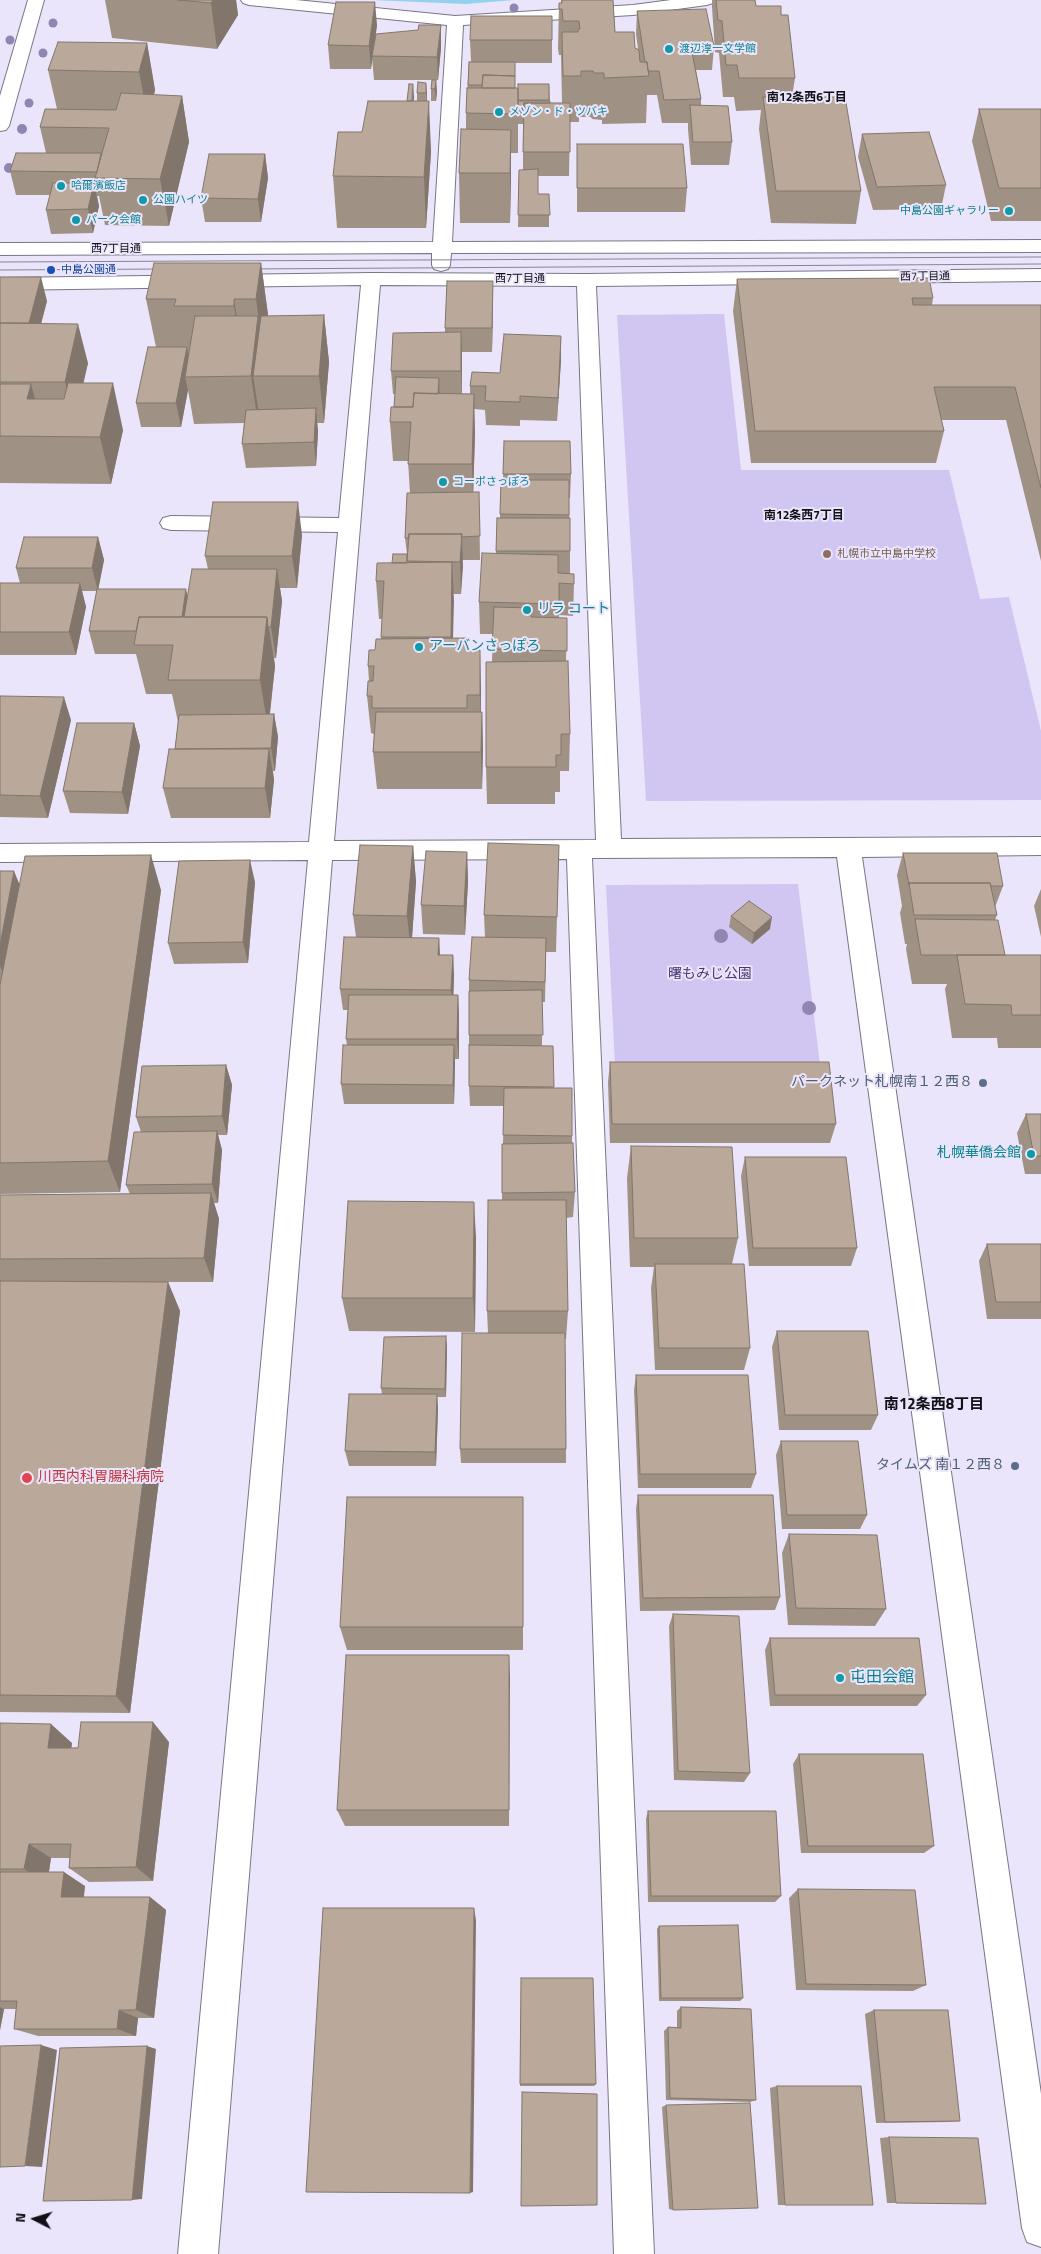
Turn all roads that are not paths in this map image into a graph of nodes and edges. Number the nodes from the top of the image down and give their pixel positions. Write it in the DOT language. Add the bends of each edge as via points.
graph roads {
  1 [pos="36,0"];
  2 [pos="249,0"];
  3 [pos="707,0"];
  4 [pos="455,21"];
  5 [pos="0,126"];
  6 [pos="1041,246"];
  7 [pos="442,247"];
  8 [pos="0,249"];
  9 [pos="1041,275"];
  10 [pos="371,279"];
  11 [pos="440,279"];
  12 [pos="586,280"];
  13 [pos="0,284"];
  14 [pos="171,523"];
  15 [pos="350,525"];
  16 [pos="1041,846"];
  17 [pos="848,847"];
  18 [pos="578,848"];
  19 [pos="610,848"];
  20 [pos="321,850"];
  21 [pos="0,853"];
  22 [pos="1041,2228"];
  23 [pos="198,2254"];
  24 [pos="634,2254"];
  1 -- 5 [label="street"];
  2 -- 4 [label="street"];
  3 -- 4 [label="street" via="633,10"];
  4 -- 7 [label="street"];
  6 -- 7 [label="street, 西7丁目通"];
  7 -- 8 [label="street, 西7丁目通"];
  7 -- 11 [label="street"];
  9 -- 12 [label="street, 西7丁目通"];
  10 -- 11 [label="street, 西7丁目通"];
  10 -- 13 [label="street, 西7丁目通"];
  10 -- 15 [label="street"];
  11 -- 12 [label="street, 西7丁目通"];
  12 -- 19 [label="street"];
  14 -- 15 [label="street"];
  15 -- 20 [label="street"];
  16 -- 17 [label="street"];
  17 -- 19 [label="street"];
  17 -- 22 [label="street"];
  18 -- 19 [label="street"];
  18 -- 20 [label="street"];
  18 -- 24 [label="street"];
  20 -- 21 [label="street"];
  20 -- 23 [label="street"];
}
